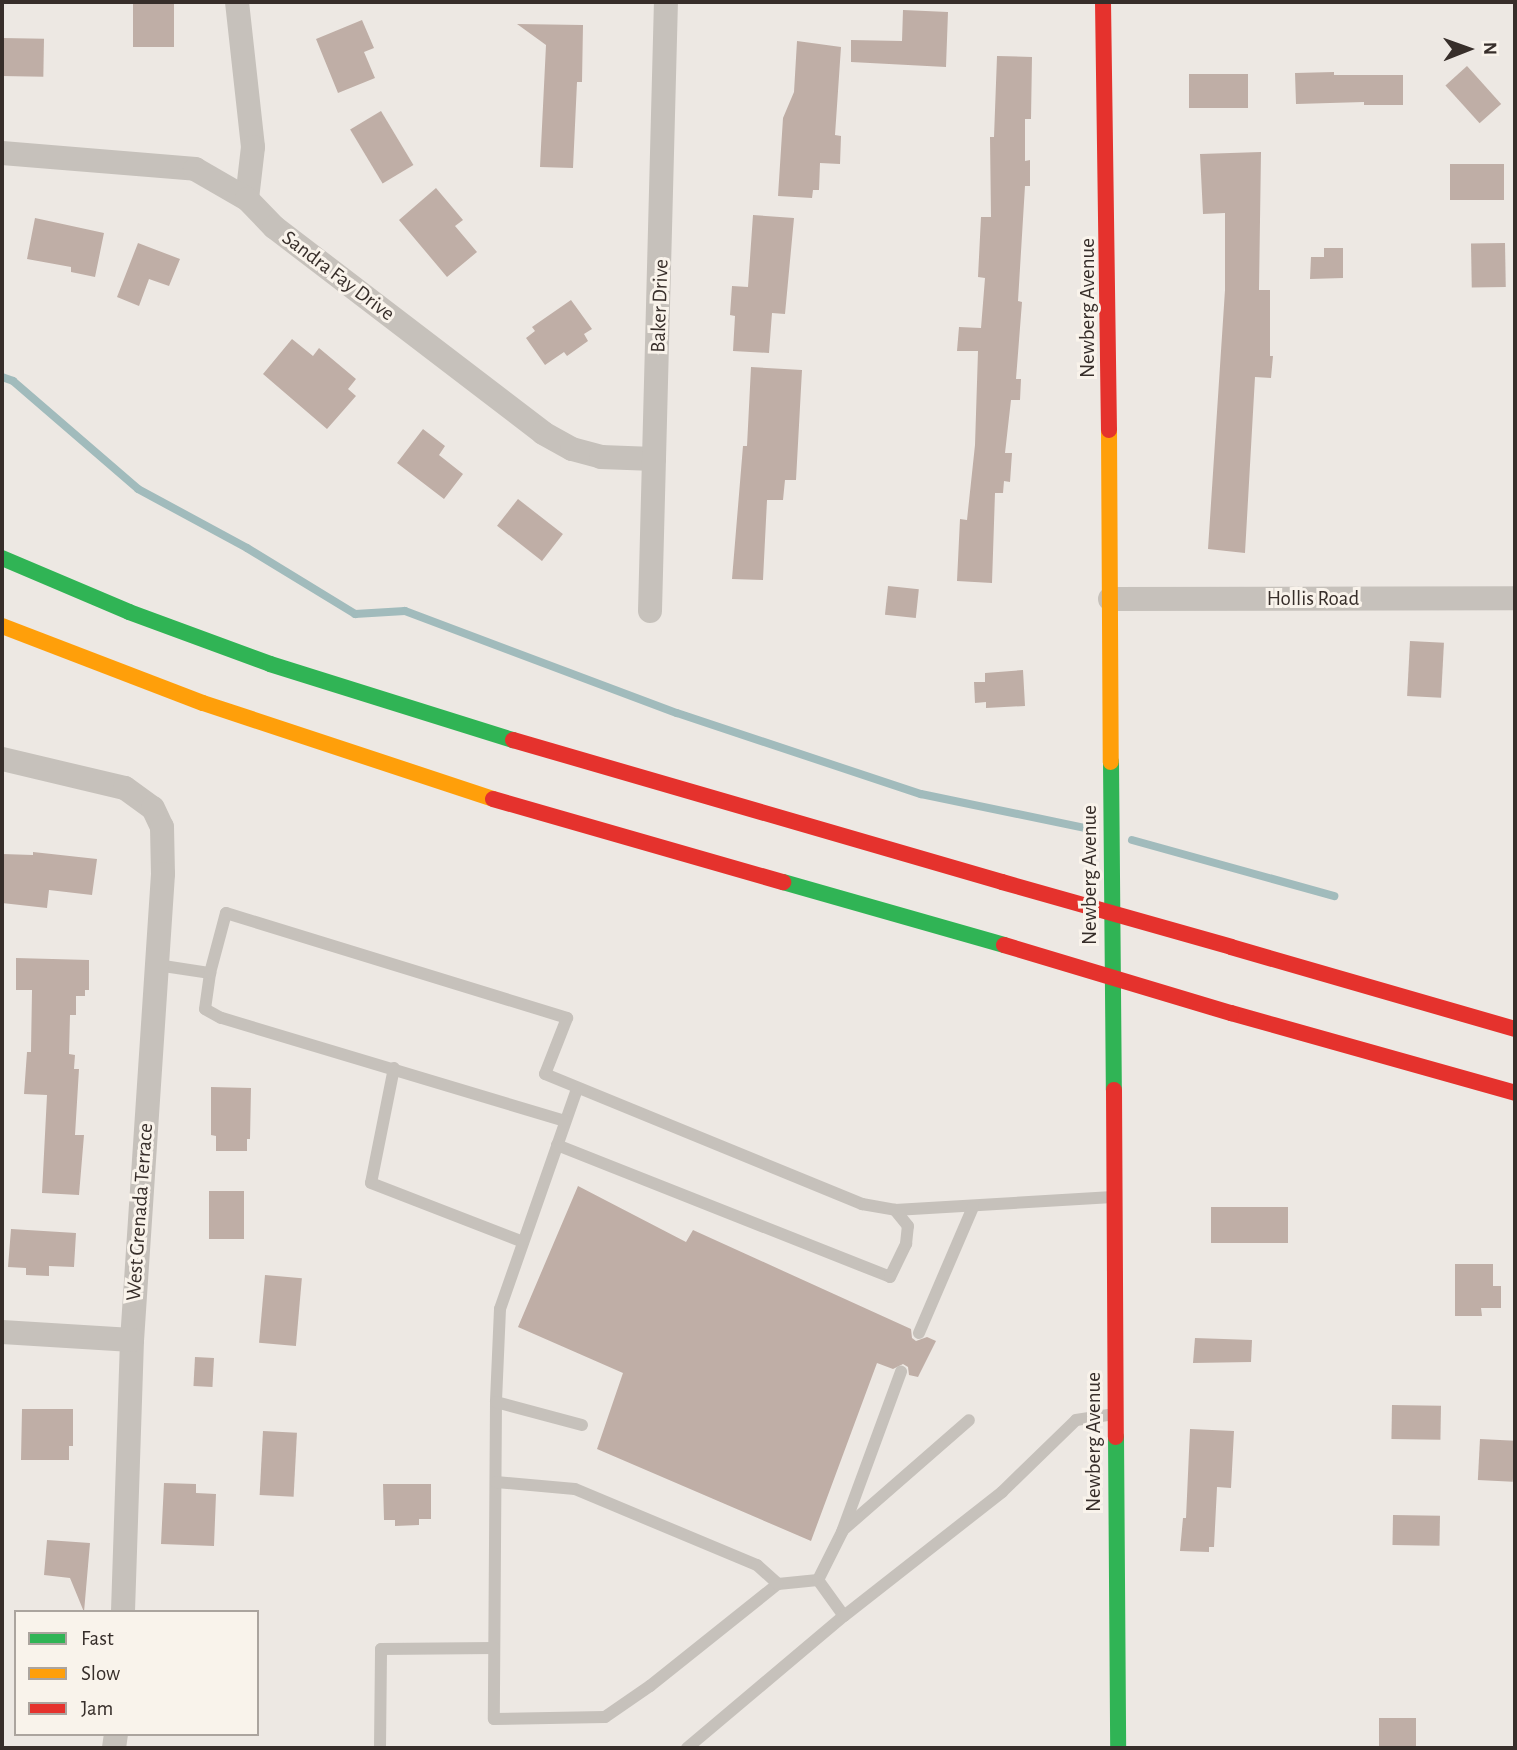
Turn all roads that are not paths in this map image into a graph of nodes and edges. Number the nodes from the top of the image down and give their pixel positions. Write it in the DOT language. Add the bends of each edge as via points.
graph roads {
  1 [pos="237,2"];
  2 [pos="666,2"];
  3 [pos="1103,2"];
  4 [pos="2,153"];
  5 [pos="247,198"];
  6 [pos="654,458"];
  7 [pos="2,558"];
  8 [pos="1110,598"];
  9 [pos="1515,598"];
  10 [pos="650,611"];
  11 [pos="2,626"];
  12 [pos="2,759"];
  13 [pos="157,965"];
  14 [pos="209,973"];
  15 [pos="1515,1029"];
  16 [pos="394,1068"];
  17 [pos="577,1089"];
  18 [pos="1515,1093"];
  19 [pos="565,1121"];
  20 [pos="557,1145"];
  21 [pos="1113,1197"];
  22 [pos="973,1207"];
  23 [pos="895,1210"];
  24 [pos="523,1242"];
  25 [pos="2,1332"];
  26 [pos="919,1333"];
  27 [pos="132,1339"];
  28 [pos="901,1372"];
  29 [pos="496,1402"];
  30 [pos="1114,1414"];
  31 [pos="970,1420"];
  32 [pos="582,1425"];
  33 [pos="496,1482"];
  34 [pos="842,1532"];
  35 [pos="818,1580"];
  36 [pos="778,1584"];
  37 [pos="123,1610"];
  38 [pos="844,1616"];
  39 [pos="494,1648"];
  40 [pos="380,1748"];
  41 [pos="687,1748"];
  42 [pos="1118,1748"];
  1 -- 5 [label="street" via="253,147"];
  2 -- 6 [label="street, Baker Drive"];
  3 -- 8 [label="main road, Newberg Avenue"];
  4 -- 5 [label="street, Sandra Fay Drive" via="195,169"];
  5 -- 6 [label="street, Sandra Fay Drive" via="274,227 543,433 572,449 601,457"];
  6 -- 10 [label="street, Baker Drive"];
  7 -- 15 [label="main road, bridge" via="129,612 270,664 531,746"];
  8 -- 9 [label="street, Hollis Road"];
  8 -- 21 [label="main road, Newberg Avenue"];
  11 -- 18 [label="main road, bridge" via="203,704 470,792"];
  12 -- 13 [label="street, West Grenada Terrace" via="125,788 157,814 162,827 163,874"];
  13 -- 14 [label="lane"];
  13 -- 27 [label="street, West Grenada Terrace"];
  14 -- 16 [label="lane" via="205,1009 221,1018"];
  14 -- 17 [label="lane" via="226,914 567,1018 545,1074"];
  16 -- 19 [label="lane"];
  16 -- 24 [label="lane" via="371,1184"];
  17 -- 19 [label="lane"];
  17 -- 23 [label="lane" via="862,1204"];
  19 -- 20 [label="lane"];
  20 -- 23 [label="lane" via="890,1277 906,1244 908,1226"];
  20 -- 24 [label="lane"];
  21 -- 22 [label="lane"];
  21 -- 30 [label="main road, Newberg Avenue"];
  22 -- 23 [label="lane"];
  22 -- 26 [label="lane"];
  24 -- 29 [label="lane" via="500,1309"];
  25 -- 27 [label="street"];
  27 -- 37 [label="street, West Grenada Terrace"];
  28 -- 34 [label="lane"];
  29 -- 32 [label="lane"];
  29 -- 33 [label="lane"];
  30 -- 38 [label="lane" via="1076,1420 1002,1492"];
  30 -- 42 [label="main road, Newberg Avenue"];
  31 -- 34 [label="lane"];
  33 -- 36 [label="lane" via="575,1489 757,1565"];
  33 -- 39 [label="lane"];
  34 -- 35 [label="lane"];
  35 -- 36 [label="lane"];
  35 -- 38 [label="lane"];
  36 -- 39 [label="lane" via="605,1717 494,1719"];
  38 -- 41 [label="lane"];
  39 -- 40 [label="lane" via="381,1649"];
}
